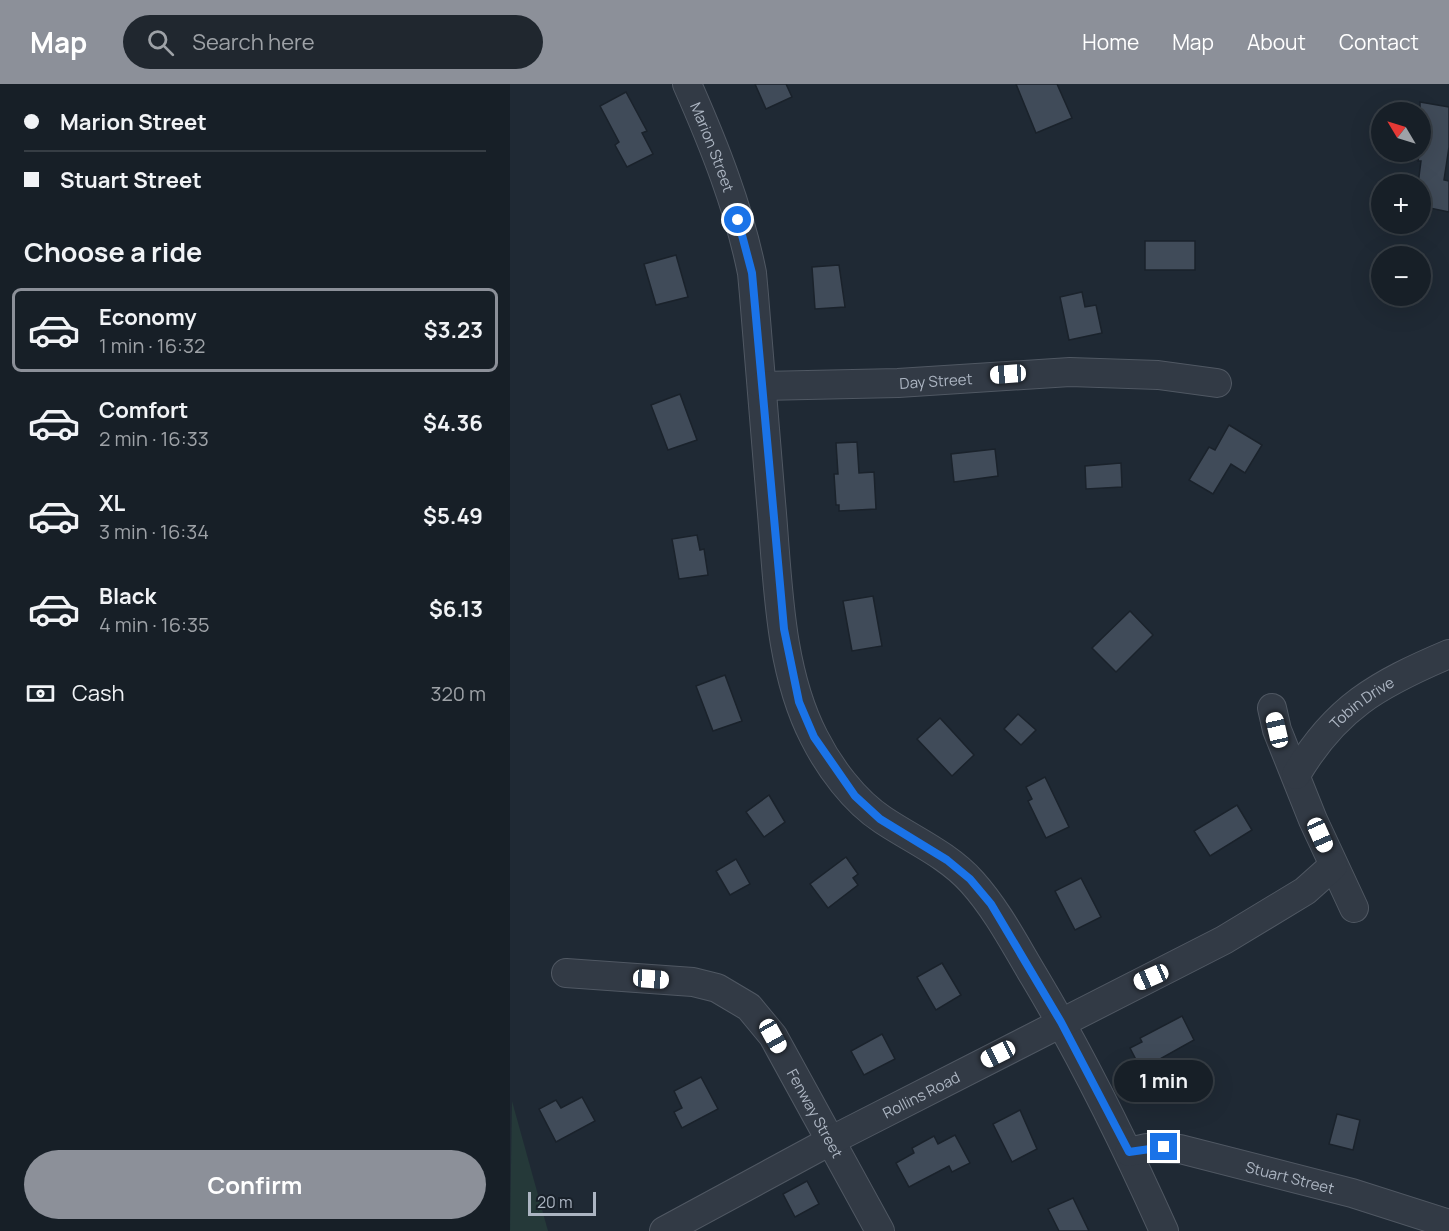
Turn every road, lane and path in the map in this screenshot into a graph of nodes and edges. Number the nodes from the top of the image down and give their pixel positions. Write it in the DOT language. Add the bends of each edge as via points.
graph roads {
  1 [pos="687,84"];
  2 [pos="1216,383"];
  3 [pos="762,386"];
  4 [pos="1449,654"];
  5 [pos="1272,708"];
  6 [pos="1296,776"];
  7 [pos="1333,866"];
  8 [pos="1354,908"];
  9 [pos="566,973"];
  10 [pos="1061,1022"];
  11 [pos="832,1140"];
  12 [pos="1129,1152"];
  13 [pos="1449,1224"];
  14 [pos="664,1231"];
  15 [pos="880,1231"];
  16 [pos="1164,1231"];
  1 -- 3 [label="street, Marion Street" via="714,144 744,239 752,273"];
  2 -- 3 [label="street, Day Street" via="1158,375 1070,372 898,383"];
  3 -- 10 [label="street, Marion Street" via="784,629 799,702 814,737 855,796 880,819 947,860 970,879 991,904"];
  4 -- 6 [label="street, Tobin Drive" via="1391,680 1363,698 1319,738"];
  5 -- 6 [label="street"];
  6 -- 7 [label="street"];
  7 -- 8 [label="street"];
  7 -- 10 [label="street, Rollins Road" via="1305,891 1224,940"];
  9 -- 11 [label="street, Fenway Street" via="693,982 735,997 766,1025"];
  10 -- 11 [label="street, Rollins Road"];
  10 -- 12 [label="street, Marion Street"];
  11 -- 14 [label="street, Rollins Road"];
  11 -- 15 [label="street, Fenway Street"];
  12 -- 13 [label="street, Stuart Street" via="1180,1149 1352,1193"];
  12 -- 16 [label="street, Marion Street"];
}
